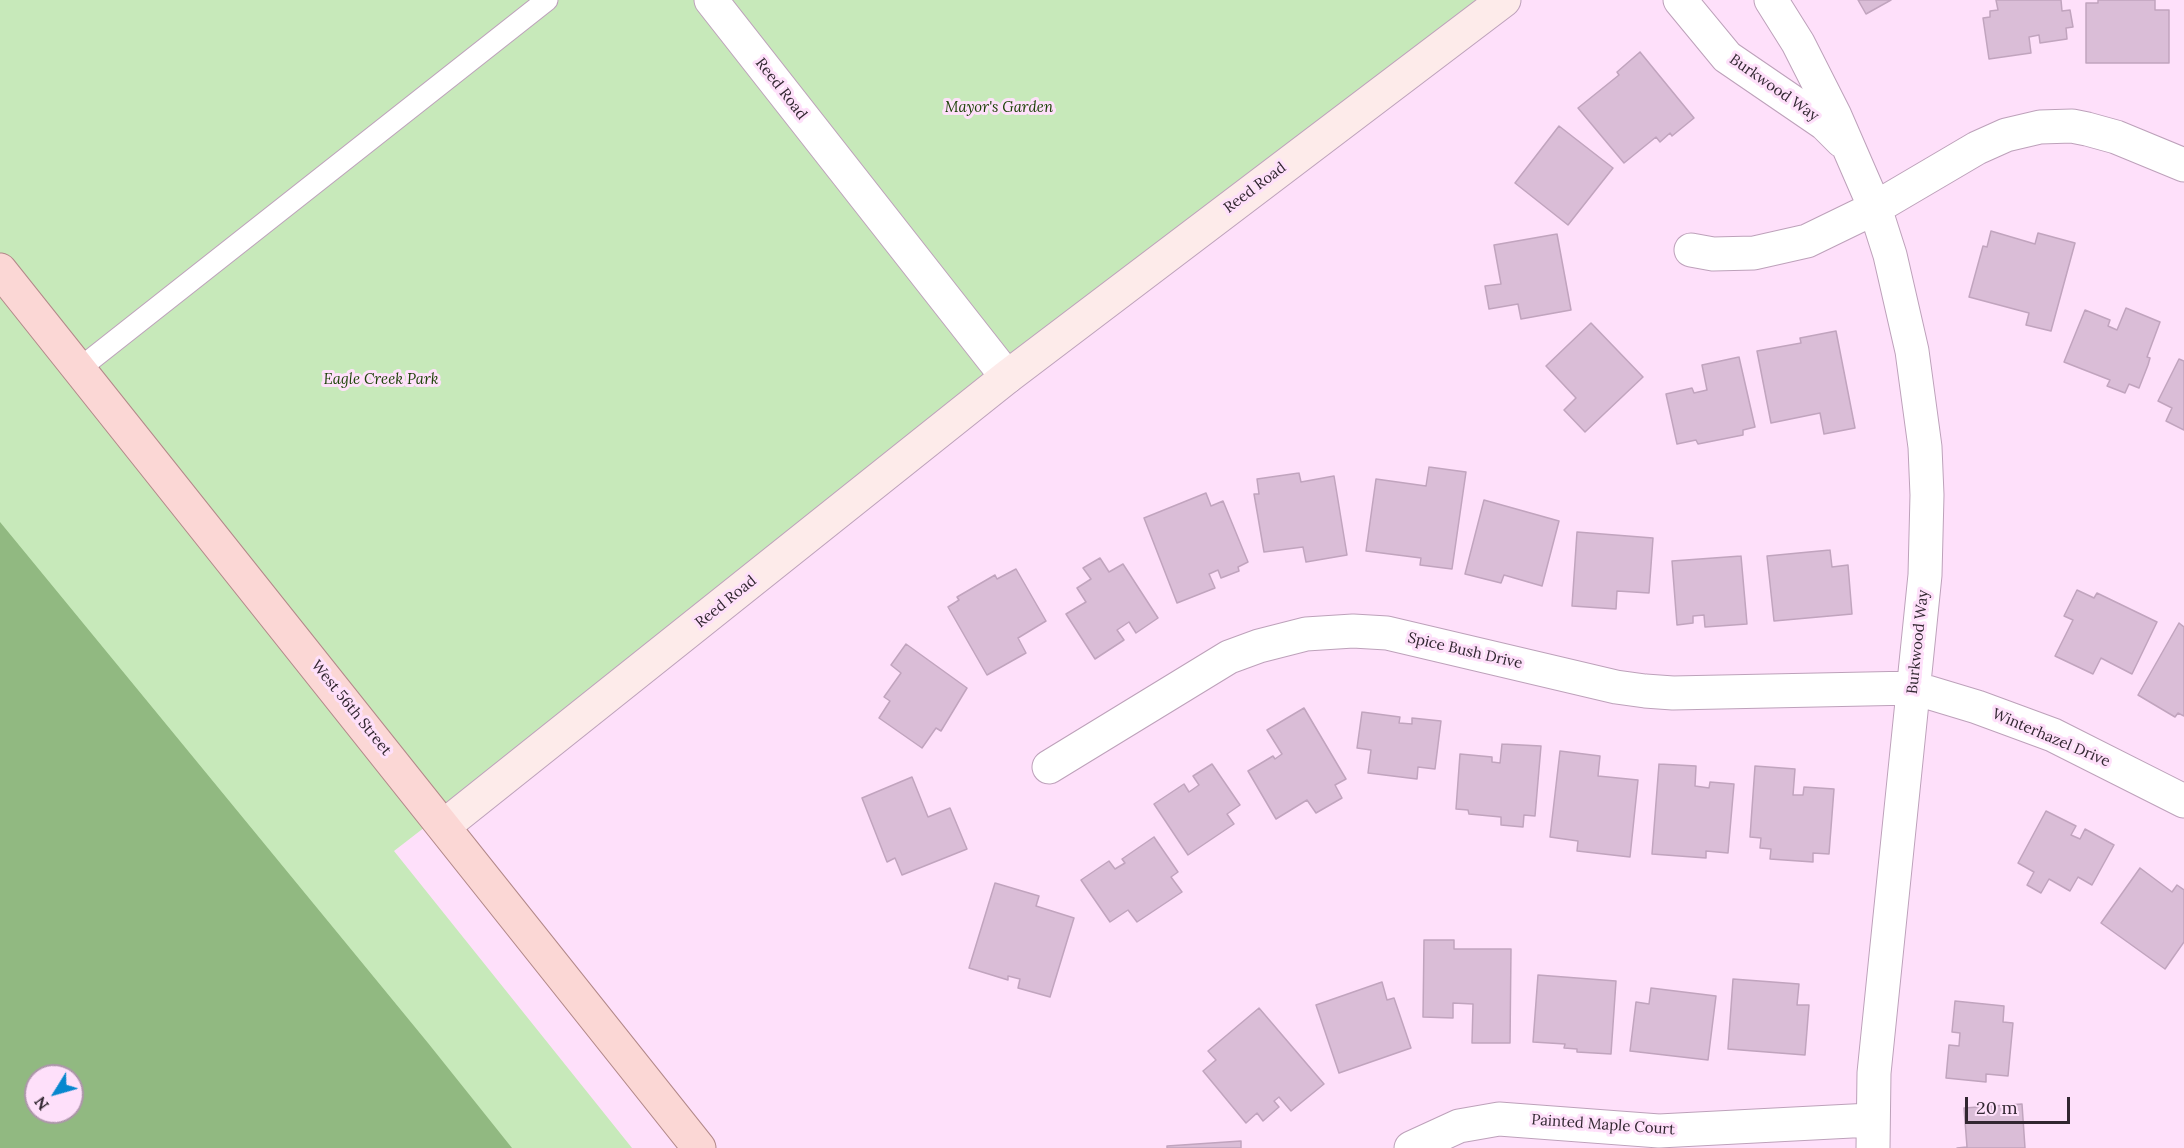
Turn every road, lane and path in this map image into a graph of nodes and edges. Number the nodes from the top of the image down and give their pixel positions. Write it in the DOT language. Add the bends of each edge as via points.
graph roads {
  1 [pos="547,0"];
  2 [pos="711,0"];
  3 [pos="1504,0"];
  4 [pos="1680,0"];
  5 [pos="1771,0"];
  6 [pos="1848,146"];
  7 [pos="2184,165"];
  8 [pos="1875,208"];
  9 [pos="1691,250"];
  10 [pos="0,270"];
  11 [pos="79,369"];
  12 [pos="1007,376"];
  13 [pos="1914,688"];
  14 [pos="1049,767"];
  15 [pos="2184,801"];
  16 [pos="444,826"];
  17 [pos="1872,1134"];
  18 [pos="699,1148"];
  19 [pos="1412,1148"];
  1 -- 11 [label="lane"];
  2 -- 12 [label="street, Reed Road"];
  3 -- 12 [label="main road, Reed Road"];
  4 -- 6 [label="street, Burkwood Way" via="1727,57 1825,124"];
  5 -- 6 [label="street, Burkwood Way" via="1798,43"];
  6 -- 8 [label="street, Burkwood Way"];
  7 -- 8 [label="street" via="2116,137 2072,126 2040,127 2006,135 1977,148"];
  8 -- 9 [label="street" via="1821,236 1769,251 1713,254"];
  8 -- 13 [label="street, Burkwood Way" via="1912,351 1925,447 1927,543"];
  10 -- 11 [label="main road, West 56th Street"];
  11 -- 16 [label="main road, West 56th Street"];
  12 -- 16 [label="main road, Reed Road"];
  13 -- 14 [label="street, Spice Bush Drive" via="1645,691 1387,633 1306,634 1222,661"];
  13 -- 15 [label="street, Winterhazel Drive" via="2053,735"];
  13 -- 17 [label="street, Burkwood Way" via="1874,1073"];
  16 -- 18 [label="main road, West 56th Street"];
  17 -- 19 [label="street, Painted Maple Court" via="1659,1131 1499,1119 1459,1126"];
}
